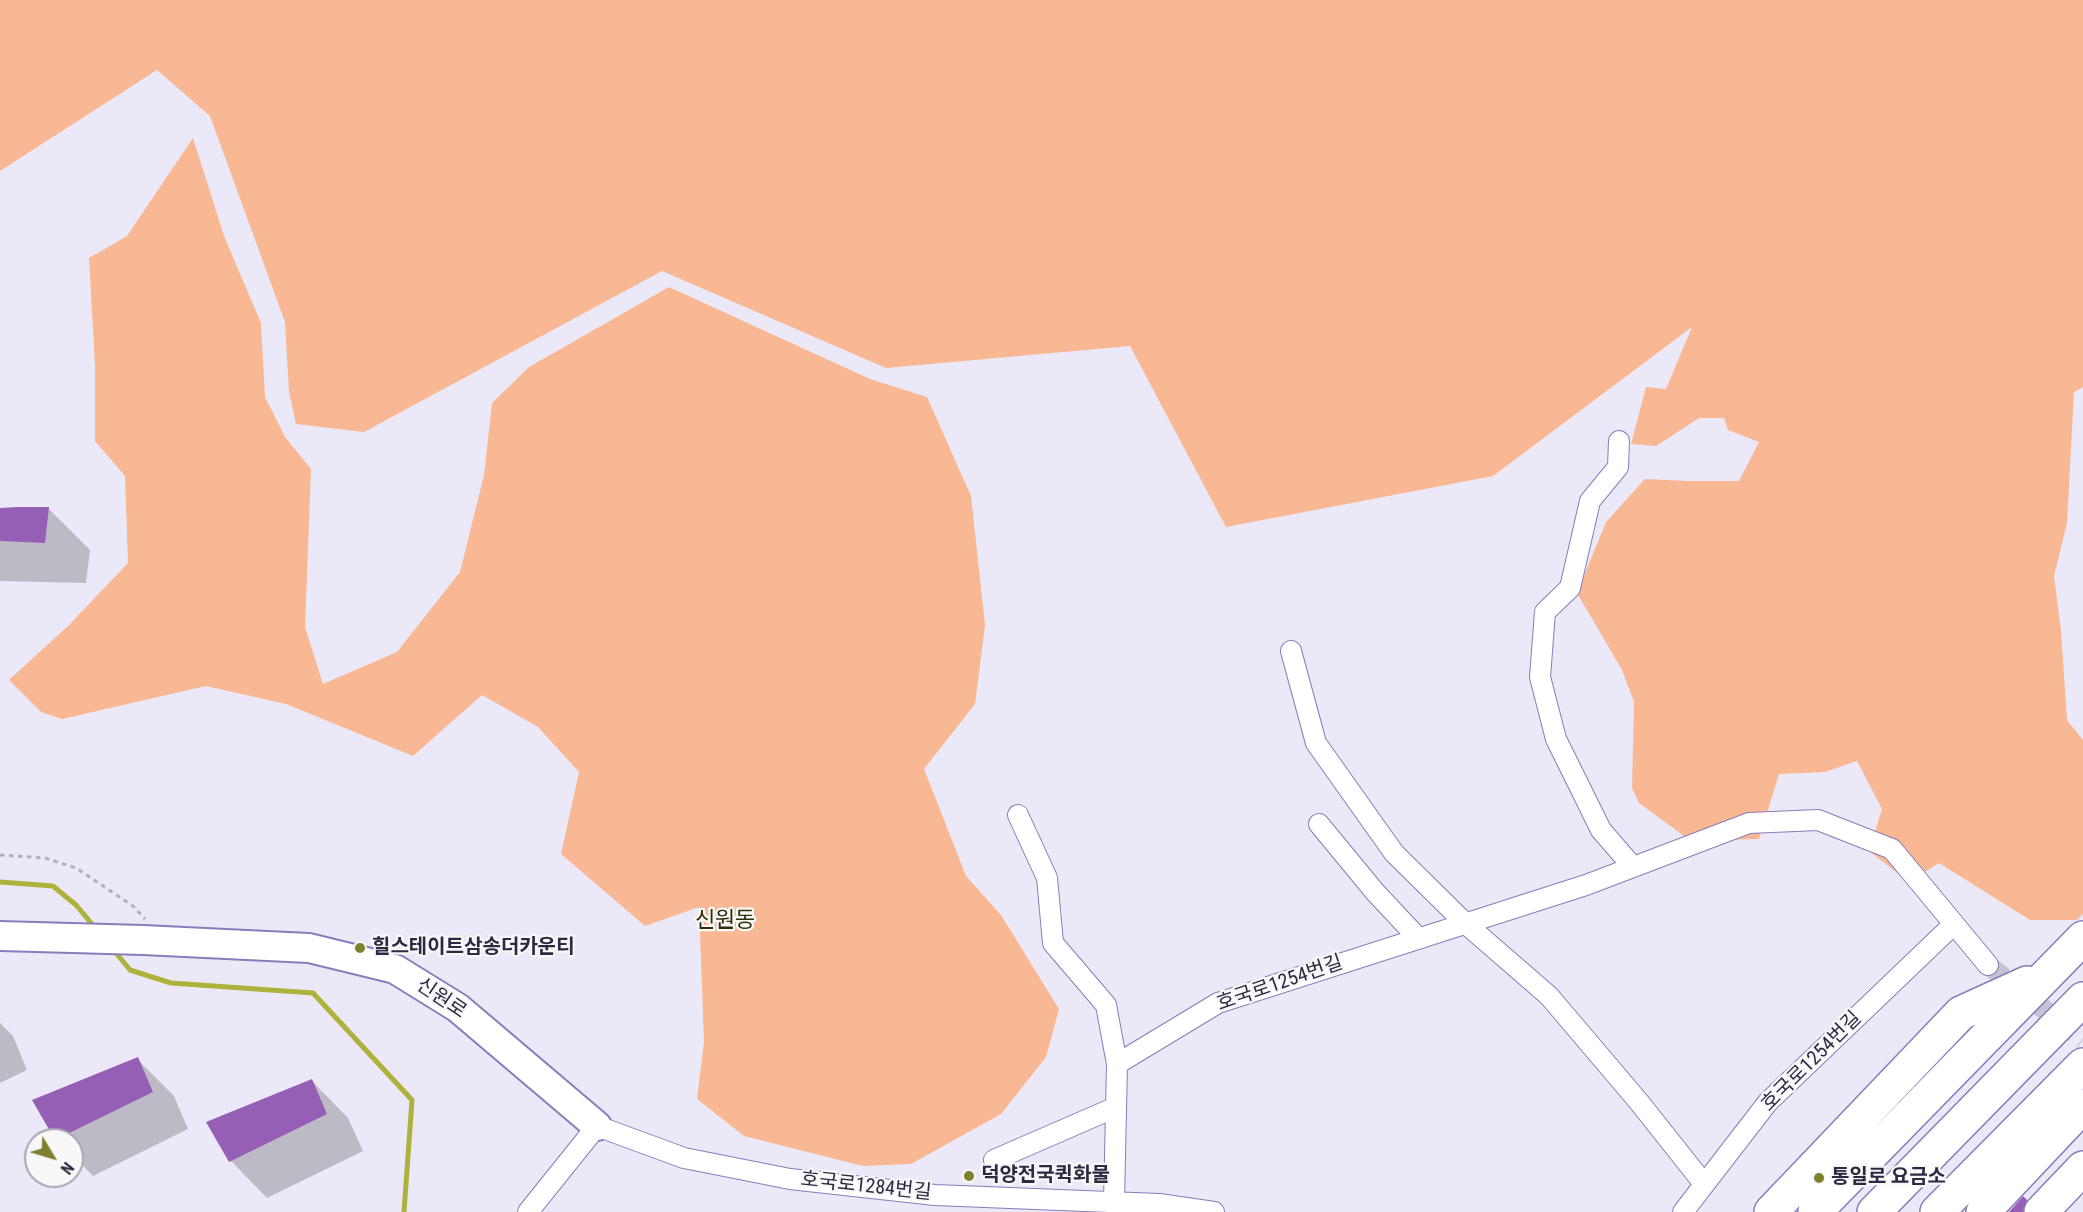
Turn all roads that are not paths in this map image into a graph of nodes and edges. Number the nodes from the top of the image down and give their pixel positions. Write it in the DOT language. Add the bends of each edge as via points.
graph roads {
  1 [pos="1619,441"];
  2 [pos="1291,651"];
  3 [pos="1018,815"];
  4 [pos="1319,824"];
  5 [pos="1633,867"];
  6 [pos="1466,924"];
  7 [pos="1954,924"];
  8 [pos="0,936"];
  9 [pos="2083,938"];
  10 [pos="1419,939"];
  11 [pos="1988,965"];
  12 [pos="2045,975"];
  13 [pos="2083,999"];
  14 [pos="1117,1064"];
  15 [pos="2083,1065"];
  16 [pos="2083,1106"];
  17 [pos="1116,1107"];
  18 [pos="597,1126"];
  19 [pos="994,1160"];
  20 [pos="2083,1168"];
  21 [pos="1704,1184"];
  22 [pos="1114,1202"];
  23 [pos="528,1212"];
  24 [pos="1214,1212"];
  25 [pos="1683,1212"];
  26 [pos="1771,1212"];
  27 [pos="1815,1212"];
  28 [pos="1875,1212"];
  29 [pos="1938,1212"];
  30 [pos="1983,1212"];
  31 [pos="2041,1212"];
  1 -- 5 [label="street" via="1618,467 1590,501 1570,588 1545,612 1540,677 1556,739 1601,830"];
  2 -- 6 [label="street" via="1316,743 1394,853"];
  3 -- 14 [label="street" via="1047,878 1053,943 1106,1005"];
  4 -- 10 [label="street"];
  5 -- 6 [label="street, 호국로1254번길"];
  5 -- 7 [label="street, 호국로1254번길" via="1749,823 1818,820 1892,849"];
  6 -- 10 [label="street, 호국로1254번길"];
  6 -- 21 [label="street" via="1550,996"];
  7 -- 11 [label="street, 호국로1254번길"];
  7 -- 21 [label="street, 호국로1254번길" via="1768,1102"];
  8 -- 18 [label="street, 신원로" via="28,938 145,930 309,948 395,969 458,1008"];
  9 -- 12 [label="highway"];
  10 -- 14 [label="street, 호국로1254번길" via="1218,1004"];
  12 -- 26 [label="highway" via="1961,1013"];
  12 -- 27 [label="highway"];
  13 -- 28 [label="highway"];
  14 -- 17 [label="street"];
  15 -- 29 [label="highway"];
  16 -- 30 [label="highway"];
  17 -- 19 [label="street"];
  17 -- 22 [label="street"];
  18 -- 22 [label="street, 호국로1284번길" via="684,1158 790,1179 935,1195"];
  18 -- 23 [label="street"];
  20 -- 31 [label="highway"];
  21 -- 25 [label="street, 호국로1254번길"];
  22 -- 24 [label="street, 호국로1284번길"];
}
